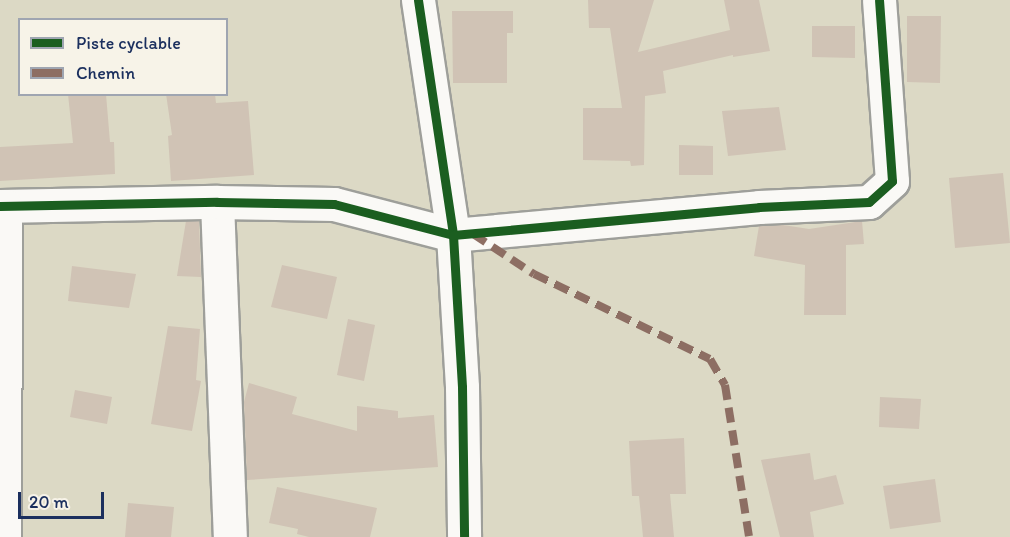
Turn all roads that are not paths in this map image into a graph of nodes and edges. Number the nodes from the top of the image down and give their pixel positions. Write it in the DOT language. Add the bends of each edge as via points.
graph roads {
  1 [pos="418,0"];
  2 [pos="879,0"];
  3 [pos="217,201"];
  4 [pos="3,206"];
  5 [pos="453,235"];
  6 [pos="2,446"];
  7 [pos="4,537"];
  8 [pos="230,537"];
  9 [pos="464,537"];
  1 -- 5 [label="street"];
  2 -- 5 [label="street" via="892,181 869,202 759,207"];
  3 -- 4 [label="street"];
  3 -- 5 [label="street" via="334,204"];
  3 -- 8 [label="street"];
  4 -- 6 [label="street"];
  5 -- 9 [label="street" via="462,387"];
  6 -- 7 [label="street"];
}
